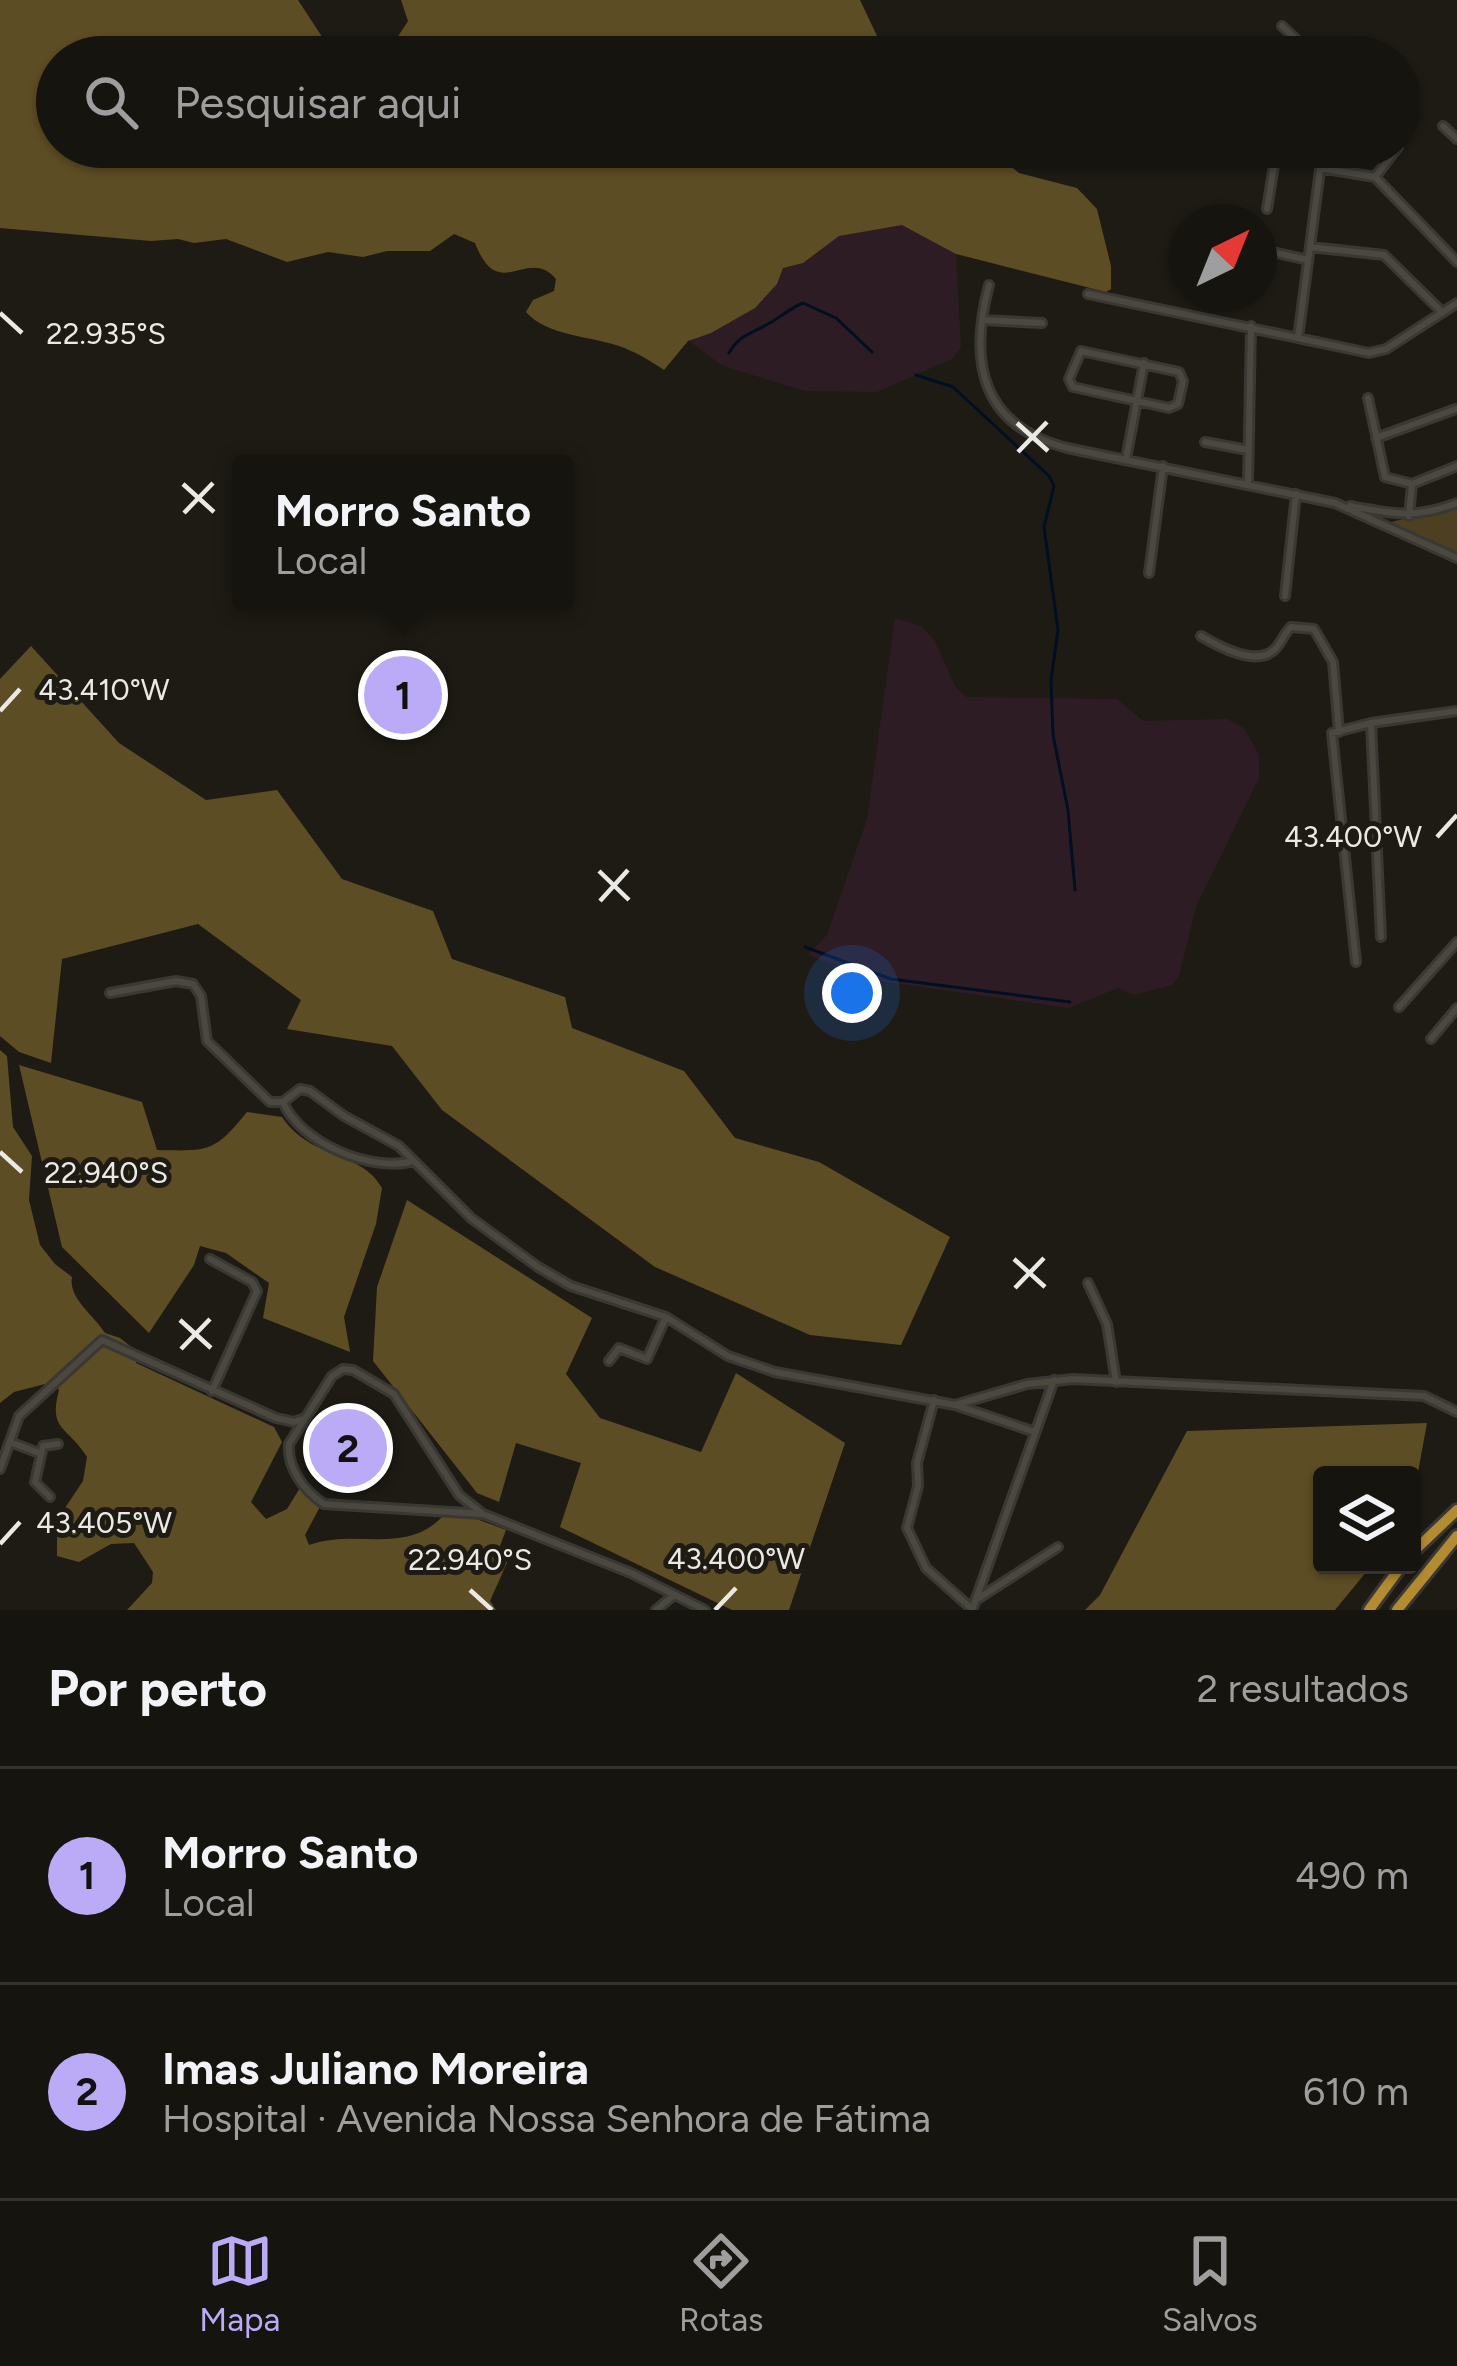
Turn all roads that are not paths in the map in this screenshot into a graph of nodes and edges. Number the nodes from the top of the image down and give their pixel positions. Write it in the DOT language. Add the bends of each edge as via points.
graph roads {
  1 [pos="1282,26"];
  2 [pos="1293,36"];
  3 [pos="1444,126"];
  4 [pos="1457,139"];
  5 [pos="1273,168"];
  6 [pos="1320,168"];
  7 [pos="1381,168"];
  8 [pos="1375,177"];
  9 [pos="1268,204"];
  10 [pos="1310,247"];
  11 [pos="1277,253"];
  12 [pos="1308,260"];
  13 [pos="1457,262"];
  14 [pos="989,285"];
  15 [pos="1088,293"];
  16 [pos="1457,303"];
  17 [pos="1441,311"];
  18 [pos="983,320"];
  19 [pos="1042,323"];
  20 [pos="1251,326"];
  21 [pos="1298,338"];
  22 [pos="1144,363"];
  23 [pos="1368,398"];
  24 [pos="1136,402"];
  25 [pos="1456,409"];
  26 [pos="1376,438"];
  27 [pos="1205,442"];
  28 [pos="1249,450"];
  29 [pos="1126,459"];
  30 [pos="1162,466"];
  31 [pos="1457,466"];
  32 [pos="1248,484"];
  33 [pos="1412,484"];
  34 [pos="1296,494"];
  35 [pos="1335,503"];
  36 [pos="1457,503"];
  37 [pos="1409,516"];
  38 [pos="1457,558"];
  39 [pos="1149,573"];
  40 [pos="1285,596"];
  41 [pos="1201,636"];
  42 [pos="1457,711"];
  43 [pos="1372,723"];
  44 [pos="1335,733"];
  45 [pos="1381,937"];
  46 [pos="1457,942"];
  47 [pos="1356,962"];
  48 [pos="110,993"];
  49 [pos="1399,1007"];
  50 [pos="1457,1008"];
  51 [pos="1431,1039"];
  52 [pos="283,1102"];
  53 [pos="416,1160"];
  54 [pos="210,1258"];
  55 [pos="1088,1282"];
  56 [pos="666,1317"];
  57 [pos="609,1361"];
  58 [pos="1054,1380"];
  59 [pos="1116,1382"];
  60 [pos="212,1391"];
  61 [pos="938,1401"];
  62 [pos="955,1405"];
  63 [pos="1457,1412"];
  64 [pos="306,1417"];
  65 [pos="276,1418"];
  66 [pos="1034,1432"];
  67 [pos="10,1442"];
  68 [pos="58,1444"];
  69 [pos="289,1444"];
  70 [pos="39,1453"];
  71 [pos="0,1469"];
  72 [pos="50,1497"];
  73 [pos="1457,1510"];
  74 [pos="483,1514"];
  75 [pos="1457,1536"];
  76 [pos="1421,1544"];
  77 [pos="1058,1547"];
  78 [pos="1396,1574"];
  79 [pos="674,1595"];
  80 [pos="976,1600"];
  81 [pos="701,1608"];
  82 [pos="656,1610"];
  83 [pos="972,1610"];
  84 [pos="1370,1610"];
  85 [pos="1397,1610"];
  1 -- 2 [label="street"];
  3 -- 4 [label="street"];
  5 -- 9 [label="street"];
  6 -- 8 [label="street"];
  6 -- 10 [label="street"];
  7 -- 8 [label="street"];
  8 -- 13 [label="street"];
  10 -- 12 [label="street"];
  10 -- 17 [label="street" via="1384,255"];
  11 -- 12 [label="street"];
  12 -- 21 [label="street"];
  14 -- 18 [label="street"];
  15 -- 20 [label="street"];
  16 -- 17 [label="street"];
  17 -- 21 [label="street" via="1378,353"];
  18 -- 19 [label="street"];
  18 -- 29 [label="street" via="986,387 1012,424 1038,441"];
  20 -- 21 [label="street"];
  20 -- 28 [label="street"];
  22 -- 24 [label="street"];
  22 -- 24 [label="street" via="1179,371 1183,381 1173,408"];
  22 -- 24 [label="street" via="1076,356 1071,385"];
  23 -- 26 [label="street"];
  24 -- 29 [label="street"];
  25 -- 26 [label="street"];
  26 -- 33 [label="street" via="1385,476"];
  27 -- 28 [label="street"];
  28 -- 32 [label="street"];
  29 -- 30 [label="street"];
  30 -- 32 [label="street"];
  30 -- 39 [label="street"];
  31 -- 33 [label="street"];
  32 -- 34 [label="street"];
  33 -- 37 [label="street"];
  34 -- 35 [label="street"];
  34 -- 40 [label="street"];
  35 -- 37 [label="street"];
  35 -- 38 [label="street"];
  36 -- 37 [label="street"];
  41 -- 44 [label="street" via="1263,655 1291,627 1314,629 1333,662"];
  42 -- 43 [label="street"];
  43 -- 44 [label="street"];
  43 -- 45 [label="street"];
  44 -- 47 [label="street"];
  46 -- 49 [label="street"];
  48 -- 52 [label="street" via="193,984 207,1041 270,1102"];
  50 -- 51 [label="street"];
  52 -- 53 [label="street" via="319,1140 391,1164"];
  52 -- 53 [label="street" via="305,1089"];
  53 -- 56 [label="street" via="471,1218 538,1267"];
  54 -- 60 [label="street" via="257,1292"];
  55 -- 59 [label="street" via="1107,1324"];
  56 -- 57 [label="street" via="647,1359 619,1348"];
  56 -- 61 [label="street" via="728,1356 775,1372"];
  58 -- 59 [label="street"];
  58 -- 62 [label="street"];
  58 -- 66 [label="street"];
  59 -- 63 [label="street" via="1424,1396"];
  60 -- 65 [label="street"];
  60 -- 67 [label="street" via="102,1340 20,1416"];
  61 -- 62 [label="street"];
  61 -- 83 [label="street" via="907,1528 926,1568"];
  62 -- 66 [label="street"];
  64 -- 65 [label="street"];
  64 -- 69 [label="street"];
  64 -- 74 [label="street" via="332,1376 353,1370 394,1394 459,1495"];
  65 -- 69 [label="street"];
  66 -- 80 [label="street"];
  67 -- 70 [label="street"];
  67 -- 71 [label="street"];
  68 -- 70 [label="street"];
  69 -- 74 [label="street" via="295,1472 325,1504"];
  70 -- 72 [label="street" via="35,1482"];
  73 -- 76 [label="highway"];
  74 -- 79 [label="street"];
  75 -- 85 [label="highway"];
  77 -- 80 [label="street"];
  78 -- 84 [label="highway"];
  79 -- 81 [label="street"];
  79 -- 82 [label="street"];
  80 -- 83 [label="street"];
}
